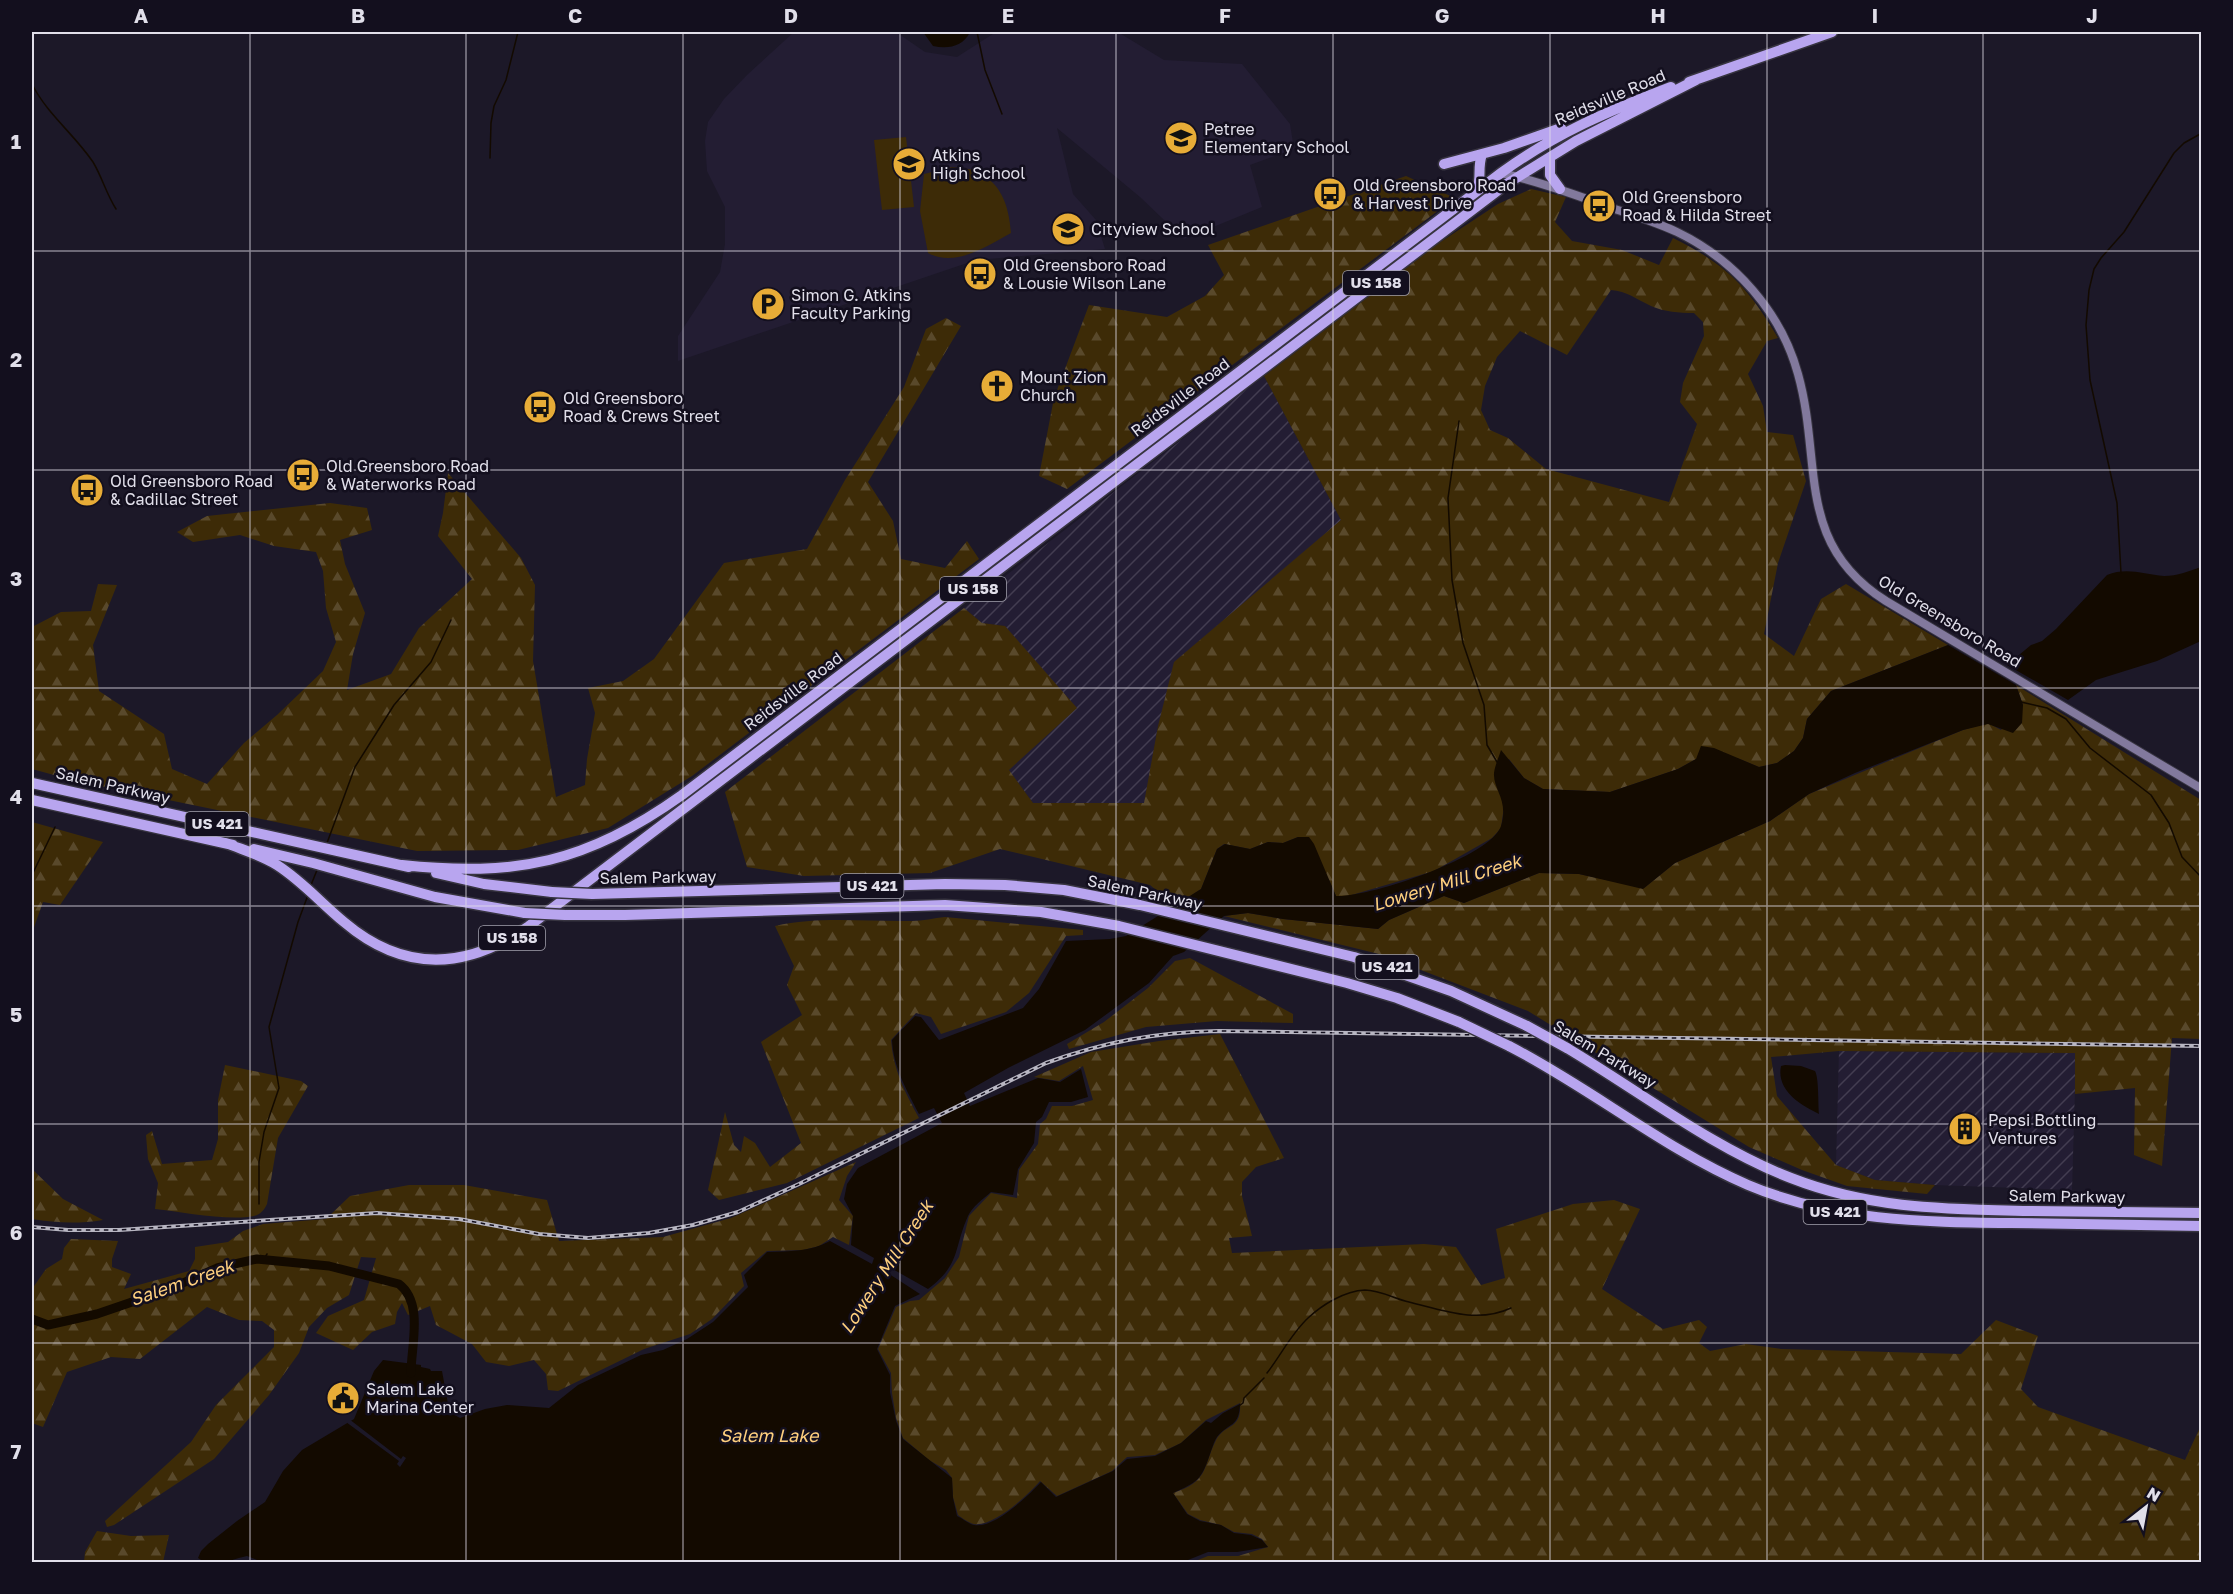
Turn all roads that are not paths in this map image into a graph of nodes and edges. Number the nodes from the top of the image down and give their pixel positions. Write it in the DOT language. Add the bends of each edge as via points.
graph roads {
  1 [pos="1832,32"];
  2 [pos="1696,80"];
  3 [pos="1585,121"];
  4 [pos="1482,154"];
  5 [pos="1550,157"];
  6 [pos="1444,164"];
  7 [pos="1501,173"];
  8 [pos="1519,176"];
  9 [pos="1560,189"];
  10 [pos="1477,190"];
  11 [pos="32,783"];
  12 [pos="2202,789"];
  13 [pos="32,800"];
  14 [pos="226,843"];
  15 [pos="402,865"];
  16 [pos="2202,1213"];
  17 [pos="2202,1226"];
  1 -- 2 [label="highway, Reidsville Road / US 158"];
  2 -- 3 [label="highway, Reidsville Road / US 158"];
  2 -- 5 [label="highway, Reidsville Road / US 158"];
  3 -- 4 [label="highway"];
  3 -- 7 [label="highway, Reidsville Road / US 158"];
  4 -- 6 [label="highway"];
  4 -- 10 [label="highway" via="1477,168"];
  5 -- 8 [label="highway, Reidsville Road / US 158"];
  5 -- 9 [label="highway" via="1550,175"];
  7 -- 8 [label="main road, Old Greensboro Road"];
  7 -- 10 [label="highway, Reidsville Road / US 158"];
  8 -- 9 [label="main road, Old Greensboro Road"];
  8 -- 14 [label="highway, Reidsville Road / US 158" via="518,934 490,950 454,959 417,958 382,947 351,928 284,870"];
  9 -- 12 [label="main road, Old Greensboro Road" via="1689,238 1724,261 1752,288 1779,327 1794,361 1804,399 1824,531 1852,574 1876,595"];
  10 -- 15 [label="highway, Reidsville Road / US 158" via="651,817 587,849 517,867 484,870"];
  11 -- 15 [label="highway, Salem Parkway / US 421"];
  13 -- 14 [label="highway, Salem Parkway / US 421"];
  14 -- 17 [label="highway, Salem Parkway / US 421, bridge" via="435,897 525,913 625,915 964,906 1041,912 1119,926 1365,988 1459,1022 1558,1072 1712,1167 1811,1206 1858,1216 1914,1221"];
  15 -- 16 [label="highway, Salem Parkway / US 421, bridge" via="484,884 592,894 985,884 1074,892 1326,950 1405,973 1527,1026 1740,1154 1790,1178 1842,1195 1933,1209"];
}
